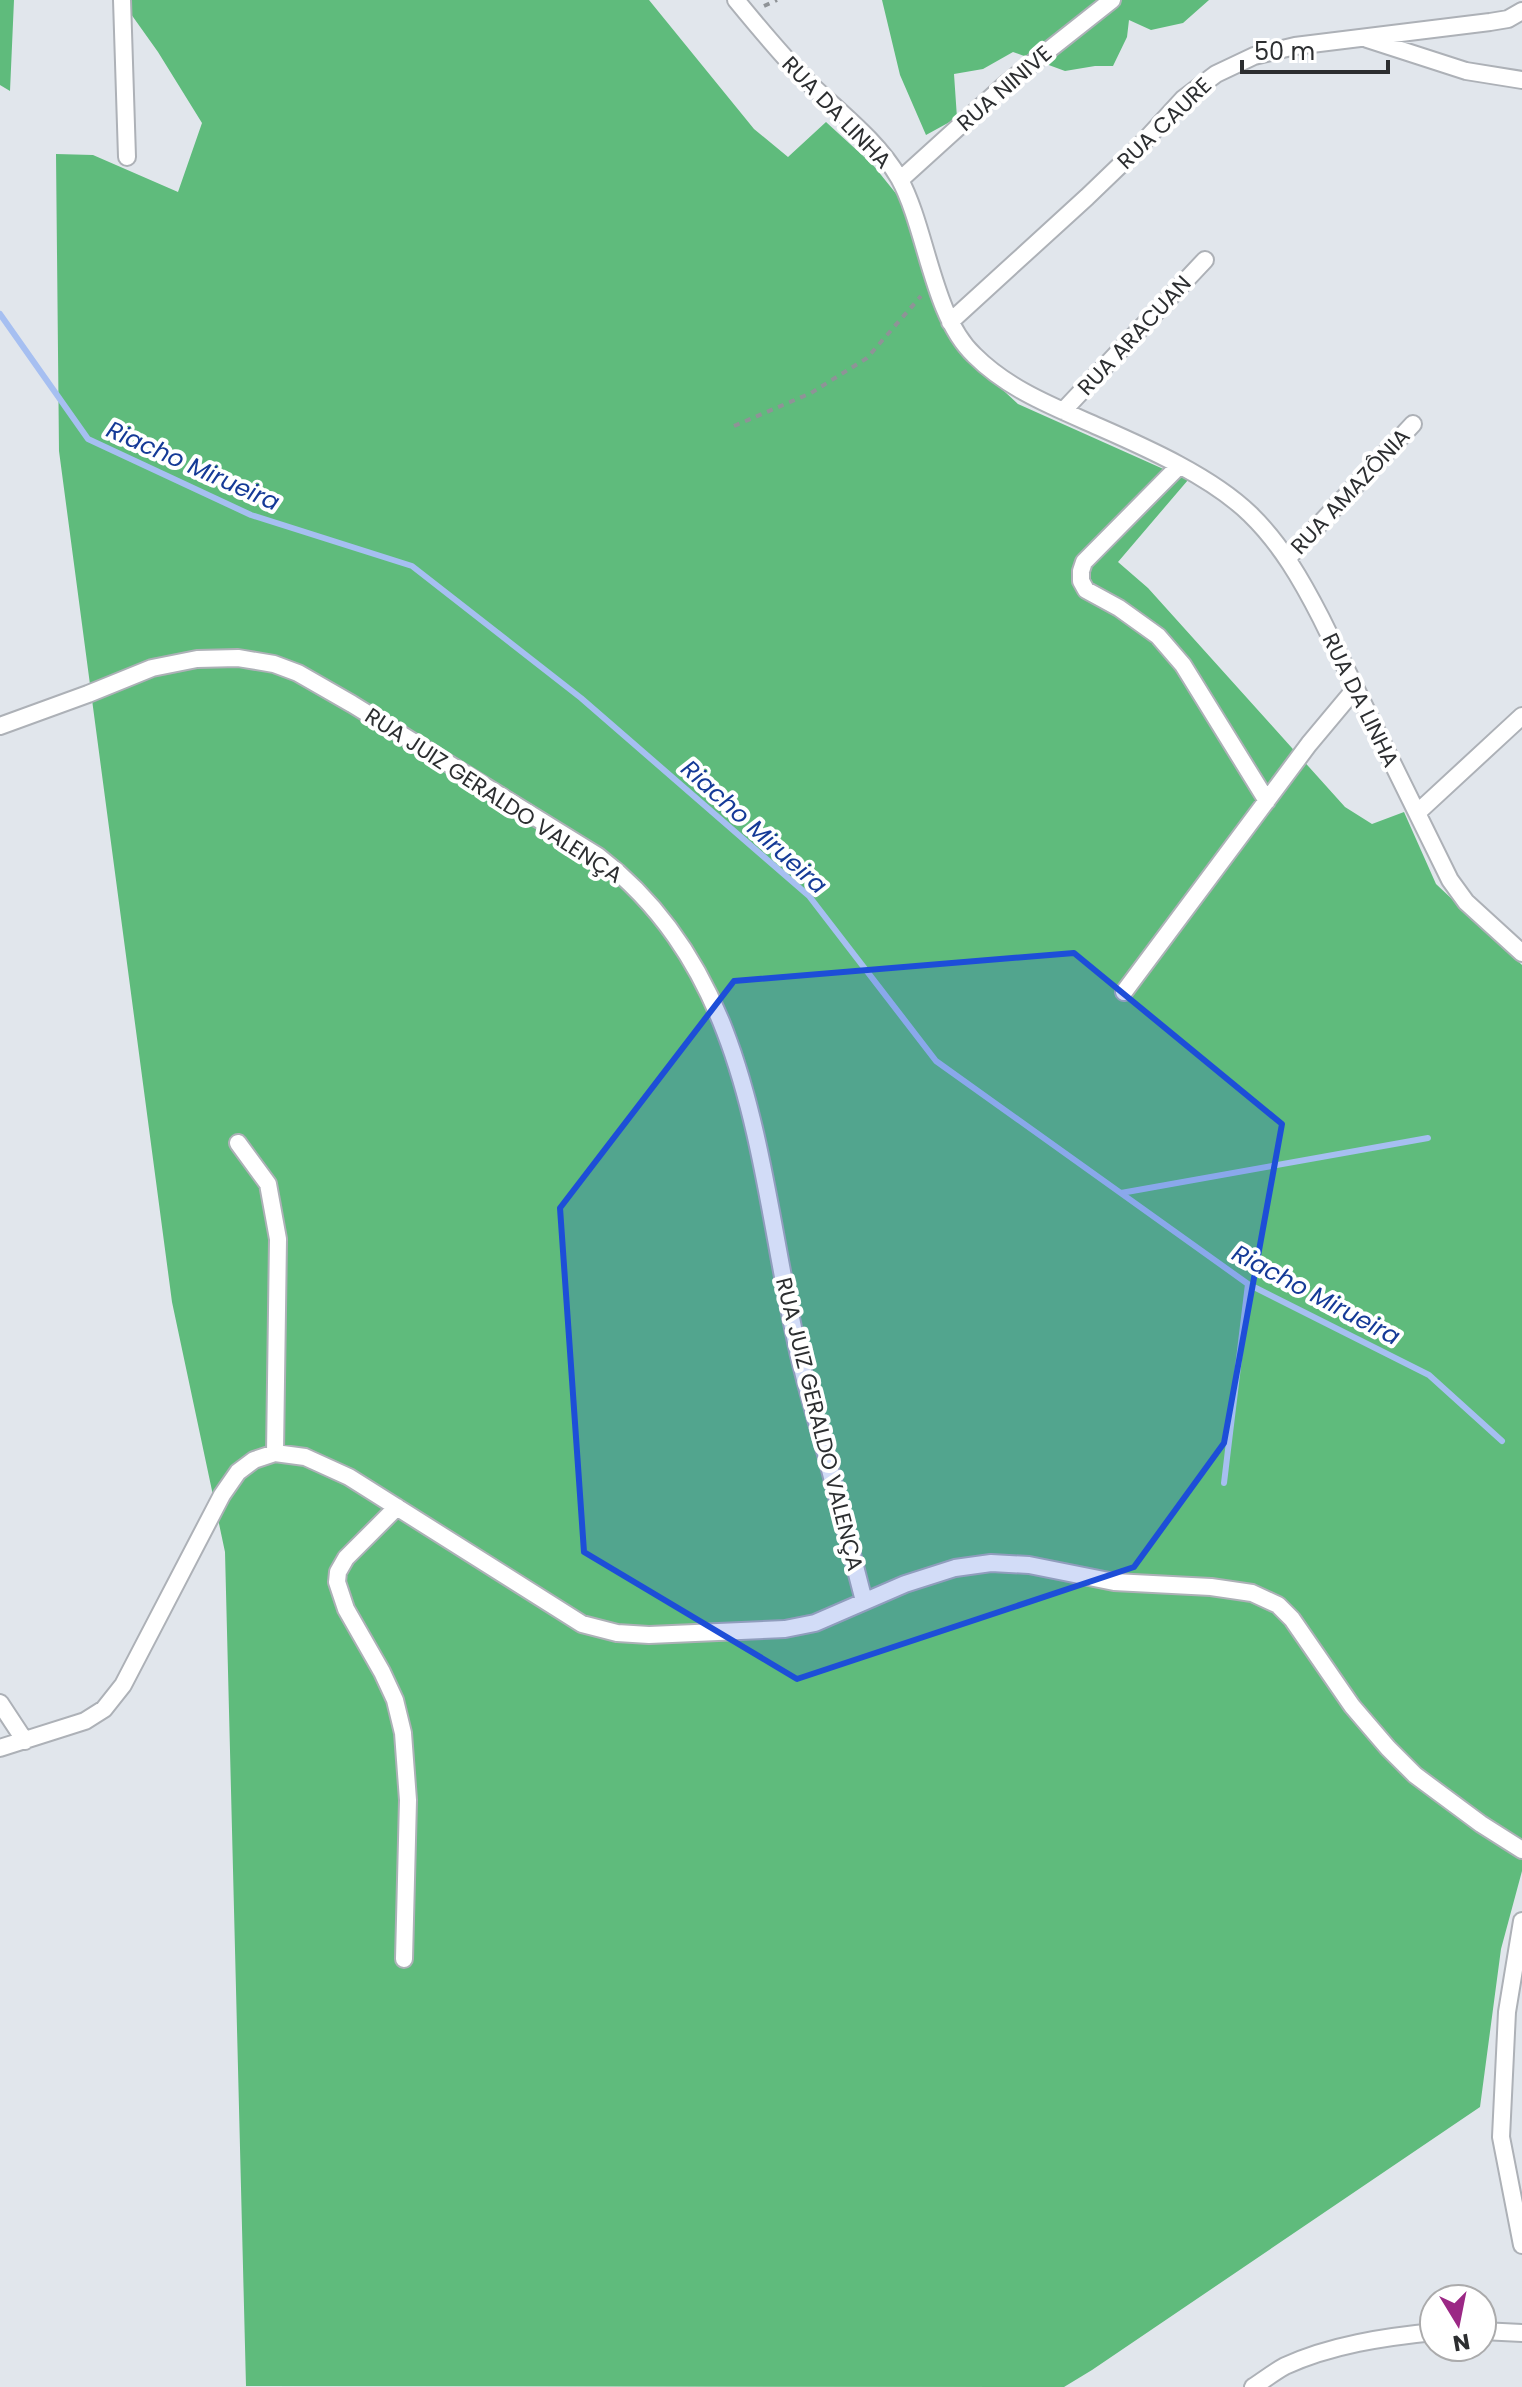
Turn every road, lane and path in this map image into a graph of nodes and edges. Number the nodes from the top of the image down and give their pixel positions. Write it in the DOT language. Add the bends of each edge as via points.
graph roads {
  1 [pos="122,0"];
  2 [pos="736,0"];
  3 [pos="1112,0"];
  4 [pos="1522,11"];
  5 [pos="1362,37"];
  6 [pos="1522,80"];
  7 [pos="127,157"];
  8 [pos="900,180"];
  9 [pos="1205,260"];
  10 [pos="936,279"];
  11 [pos="950,322"];
  12 [pos="1063,411"];
  13 [pos="1413,424"];
  14 [pos="734,426"];
  15 [pos="1179,466"];
  16 [pos="1287,559"];
  17 [pos="1355,689"];
  18 [pos="1522,716"];
  19 [pos="0,726"];
  20 [pos="1267,801"];
  21 [pos="1417,813"];
  22 [pos="1522,953"];
  23 [pos="1124,992"];
  24 [pos="238,1143"];
  25 [pos="275,1453"];
  26 [pos="397,1507"];
  27 [pos="864,1601"];
  28 [pos="0,1703"];
  29 [pos="25,1741"];
  30 [pos="0,1748"];
  31 [pos="1522,1850"];
  32 [pos="1522,1921"];
  33 [pos="1519,1946"];
  34 [pos="404,1959"];
  35 [pos="1522,2245"];
  36 [pos="1498,2332"];
  37 [pos="1522,2333"];
  38 [pos="1418,2334"];
  39 [pos="1253,2387"];
  1 -- 7 [label="street"];
  2 -- 8 [label="street, RUA DA LINHA" via="785,58 855,124"];
  3 -- 8 [label="street, RUA NINIVE" via="1007,83"];
  4 -- 5 [label="street, RUA CAURE" via="1490,22"];
  5 -- 6 [label="street" via="1466,71"];
  5 -- 11 [label="street, RUA CAURE" via="1254,56 1216,74 1183,99 1087,197"];
  8 -- 10 [label="street, RUA DA LINHA"];
  9 -- 12 [label="street, RUA ARACUAN"];
  10 -- 11 [label="street, RUA DA LINHA"];
  10 -- 14 [label="path" via="867,358 811,393"];
  11 -- 12 [label="street, RUA DA LINHA" via="973,355 994,372"];
  12 -- 15 [label="street, RUA DA LINHA"];
  13 -- 16 [label="street, RUA AMAZÔNIA"];
  15 -- 16 [label="street, RUA DA LINHA" via="1249,513"];
  15 -- 20 [label="street" via="1084,562 1081,581 1086,590 1158,636 1172,652"];
  16 -- 17 [label="street, RUA DA LINHA"];
  17 -- 20 [label="street"];
  17 -- 21 [label="street, RUA DA LINHA"];
  18 -- 21 [label="street"];
  19 -- 27 [label="street, RUA JUIZ GERALDO VALENÇA" via="152,668 197,659 274,664 352,704 626,878 690,958 739,1069 797,1346"];
  20 -- 23 [label="street"];
  21 -- 22 [label="street, RUA DA LINHA" via="1466,902"];
  24 -- 25 [label="street" via="268,1184 278,1239"];
  25 -- 26 [label="street" via="305,1457"];
  25 -- 29 [label="street" via="238,1472 222,1495 123,1685 104,1709"];
  26 -- 27 [label="street" via="582,1624 617,1633 785,1629 815,1623"];
  26 -- 34 [label="street" via="346,1558 337,1582 395,1700 403,1733 408,1800"];
  27 -- 31 [label="street" via="955,1568 991,1563 1114,1582 1252,1593 1278,1605 1292,1619 1352,1706 1415,1775"];
  28 -- 29 [label="street"];
  29 -- 30 [label="street"];
  32 -- 33 [label="street"];
  33 -- 35 [label="street" via="1507,2012 1501,2137"];
  36 -- 37 [label="street"];
  38 -- 39 [label="street" via="1323,2352 1284,2367"];
}
